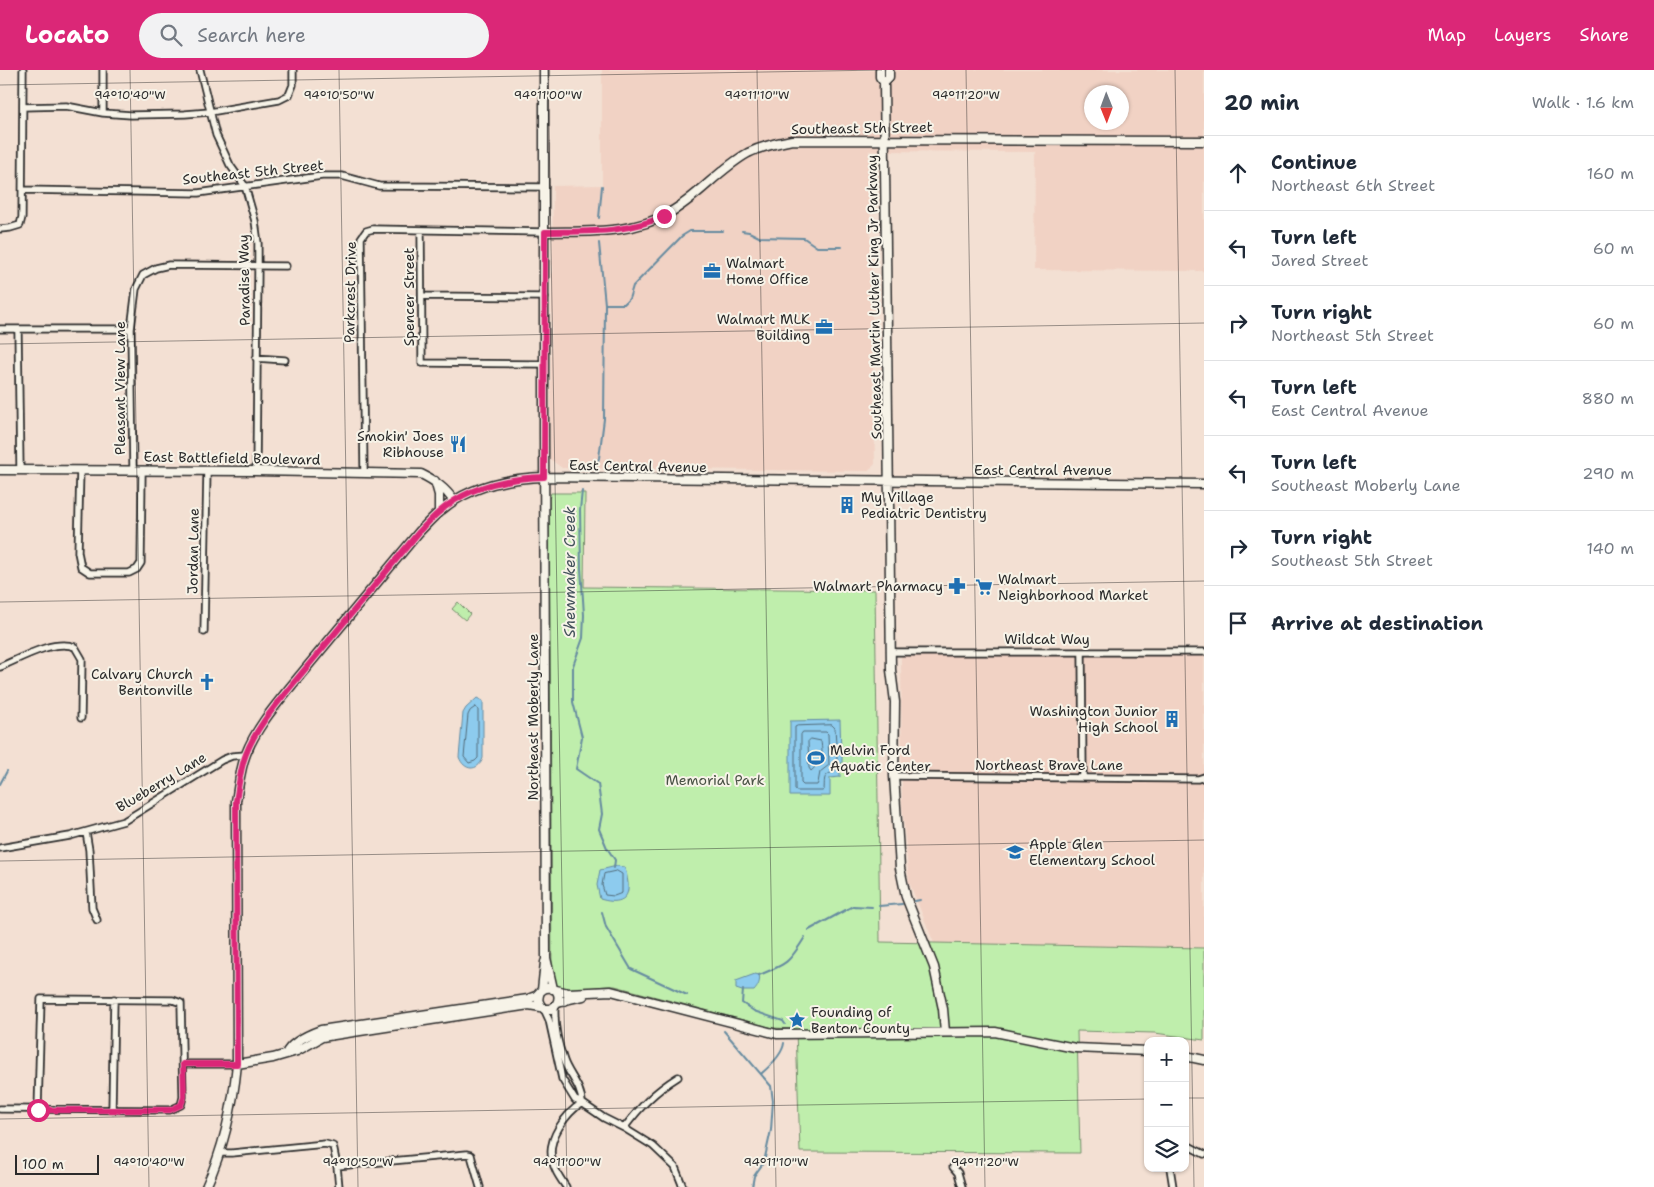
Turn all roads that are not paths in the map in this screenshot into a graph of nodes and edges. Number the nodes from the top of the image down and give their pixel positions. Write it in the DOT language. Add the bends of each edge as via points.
graph roads {
  1 [pos="22,70"];
  2 [pos="103,70"];
  3 [pos="200,70"];
  4 [pos="293,70"];
  5 [pos="544,70"];
  6 [pos="880,70"];
  7 [pos="889,70"];
  8 [pos="884,82"];
  9 [pos="23,107"];
  10 [pos="210,112"];
  11 [pos="103,114"];
  12 [pos="884,140"];
  13 [pos="1204,141"];
  14 [pos="244,186"];
  15 [pos="545,187"];
  16 [pos="23,190"];
  17 [pos="0,229"];
  18 [pos="421,230"];
  19 [pos="545,232"];
  20 [pos="258,266"];
  21 [pos="286,266"];
  22 [pos="422,296"];
  23 [pos="545,297"];
  24 [pos="0,329"];
  25 [pos="18,330"];
  26 [pos="131,330"];
  27 [pos="256,358"];
  28 [pos="285,360"];
  29 [pos="544,364"];
  30 [pos="20,469"];
  31 [pos="0,470"];
  32 [pos="80,470"];
  33 [pos="133,470"];
  34 [pos="142,470"];
  35 [pos="208,471"];
  36 [pos="256,471"];
  37 [pos="364,472"];
  38 [pos="544,477"];
  39 [pos="435,481"];
  40 [pos="889,481"];
  41 [pos="1204,484"];
  42 [pos="454,501"];
  43 [pos="439,512"];
  44 [pos="204,632"];
  45 [pos="891,652"];
  46 [pos="1082,652"];
  47 [pos="1204,652"];
  48 [pos="0,665"];
  49 [pos="81,718"];
  50 [pos="246,755"];
  51 [pos="894,776"];
  52 [pos="1083,778"];
  53 [pos="1204,778"];
  54 [pos="86,832"];
  55 [pos="0,848"];
  56 [pos="97,920"];
  57 [pos="546,958"];
  58 [pos="554,990"];
  59 [pos="541,991"];
  60 [pos="594,992"];
  61 [pos="114,999"];
  62 [pos="557,1005"];
  63 [pos="542,1008"];
  64 [pos="945,1032"];
  65 [pos="1144,1052"];
  66 [pos="286,1054"];
  67 [pos="1189,1057"];
  68 [pos="1204,1060"];
  69 [pos="183,1064"];
  70 [pos="237,1064"];
  71 [pos="678,1077"];
  72 [pos="582,1103"];
  73 [pos="0,1109"];
  74 [pos="112,1109"];
  75 [pos="38,1110"];
  76 [pos="624,1128"];
  77 [pos="1189,1146"];
  78 [pos="220,1153"];
  79 [pos="1204,1154"];
  80 [pos="337,1166"];
  81 [pos="954,1167"];
  82 [pos="1171,1172"];
  83 [pos="206,1187"];
  84 [pos="339,1187"];
  85 [pos="480,1187"];
  86 [pos="566,1187"];
  87 [pos="683,1187"];
  88 [pos="962,1187"];
  89 [pos="1173,1187"];
  1 -- 9 [label="street"];
  2 -- 11 [label="street"];
  3 -- 10 [label="street, Paradise Way"];
  4 -- 10 [label="street" via="289,95 279,100"];
  5 -- 15 [label="street, Northeast Moberly Lane"];
  6 -- 8 [label="street, Southeast Martin Luther King Jr Parkway"];
  7 -- 8 [label="street, Southeast Martin Luther King Jr Parkway" via="889,77"];
  8 -- 12 [label="street, Southeast Martin Luther King Jr Parkway"];
  9 -- 11 [label="street" via="66,106"];
  9 -- 16 [label="street"];
  10 -- 11 [label="street"];
  10 -- 14 [label="street, Paradise Way" via="216,135"];
  12 -- 13 [label="street, Southeast 5th Street"];
  12 -- 19 [label="street, Southeast 5th Street" via="807,139 770,145 749,152 679,206 648,223 621,230"];
  12 -- 40 [label="street, Southeast Martin Luther King Jr Parkway"];
  14 -- 15 [label="street, Southeast 5th Street" via="342,176 379,186"];
  14 -- 16 [label="street, Southeast 5th Street" via="198,193"];
  14 -- 20 [label="street, Paradise Way" via="255,222"];
  15 -- 19 [label="street, Northeast Moberly Lane"];
  16 -- 17 [label="street" via="20,225"];
  18 -- 19 [label="street, Parkcrest Drive"];
  18 -- 22 [label="street, Spencer Street"];
  18 -- 37 [label="street, Parkcrest Drive" via="373,229 361,238"];
  19 -- 23 [label="street, Northeast Moberly Lane"];
  20 -- 21 [label="street, Pleasant View Lane"];
  20 -- 26 [label="street, Pleasant View Lane" via="169,265 156,268 143,275 136,289"];
  20 -- 27 [label="street, Paradise Way"];
  22 -- 23 [label="street"];
  22 -- 29 [label="street, Spencer Street" via="422,363"];
  23 -- 29 [label="street, Northeast Moberly Lane"];
  24 -- 25 [label="street"];
  25 -- 26 [label="street"];
  25 -- 30 [label="street"];
  26 -- 33 [label="street, Pleasant View Lane"];
  27 -- 28 [label="street"];
  27 -- 36 [label="street, Paradise Way"];
  29 -- 38 [label="street, Northeast Moberly Lane"];
  30 -- 31 [label="street, East Battlefield Boulevard"];
  30 -- 32 [label="street, East Battlefield Boulevard"];
  32 -- 33 [label="street, East Battlefield Boulevard"];
  32 -- 34 [label="street" via="78,552 81,568 90,573 129,573 141,564"];
  33 -- 34 [label="street, East Battlefield Boulevard"];
  34 -- 35 [label="street, East Battlefield Boulevard"];
  35 -- 36 [label="street, East Battlefield Boulevard"];
  35 -- 44 [label="street, Jordan Lane"];
  36 -- 37 [label="street, East Battlefield Boulevard"];
  37 -- 39 [label="street, East Battlefield Boulevard" via="421,474"];
  38 -- 40 [label="street, East Central Avenue"];
  38 -- 42 [label="street, East Central Avenue" via="500,482"];
  38 -- 57 [label="street, Northeast Moberly Lane"];
  39 -- 42 [label="street, East Battlefield Boulevard"];
  39 -- 43 [label="street"];
  40 -- 41 [label="street, East Central Avenue"];
  40 -- 45 [label="street, Southeast Martin Luther King Jr Parkway"];
  42 -- 43 [label="street, East Central Avenue"];
  43 -- 50 [label="street, East Central Avenue" via="271,711"];
  45 -- 46 [label="street, Wildcat Way"];
  45 -- 51 [label="street, Southeast Martin Luther King Jr Parkway" via="895,702"];
  46 -- 47 [label="street, Wildcat Way"];
  46 -- 52 [label="street"];
  48 -- 49 [label="street" via="53,645 75,648 82,658"];
  50 -- 54 [label="street, Blueberry Lane" via="222,760 124,821"];
  50 -- 70 [label="street, East Central Avenue" via="236,801"];
  51 -- 52 [label="street, Northeast Brave Lane"];
  51 -- 64 [label="street, Southeast Martin Luther King Jr Parkway" via="900,868 906,897 934,967"];
  52 -- 53 [label="street, Northeast Brave Lane"];
  54 -- 55 [label="street, Blueberry Lane"];
  54 -- 56 [label="street" via="92,908"];
  57 -- 58 [label="street, Northeast Moberly Lane"];
  57 -- 59 [label="street, Northeast Moberly Lane"];
  58 -- 59 [label="street" via="547,988"];
  58 -- 60 [label="street"];
  58 -- 62 [label="street" via="559,996"];
  59 -- 63 [label="street" via="538,1001"];
  59 -- 66 [label="street" via="528,999 321,1030 289,1048"];
  60 -- 62 [label="street"];
  60 -- 64 [label="street" via="622,993 778,1034"];
  61 -- 69 [label="street" via="173,1000 181,1003"];
  61 -- 74 [label="street"];
  61 -- 75 [label="street" via="41,999"];
  62 -- 63 [label="street" via="551,1009"];
  62 -- 72 [label="street" via="558,1034 564,1061 582,1094"];
  63 -- 66 [label="street" via="529,1005 334,1034"];
  63 -- 72 [label="street" via="549,1020 562,1079 575,1100"];
  64 -- 65 [label="street" via="995,1032 1075,1048"];
  66 -- 70 [label="street"];
  67 -- 68 [label="street"];
  69 -- 70 [label="street"];
  69 -- 74 [label="street" via="184,1097 181,1105 170,1110"];
  70 -- 78 [label="street, East Central Avenue"];
  71 -- 76 [label="street" via="643,1103"];
  72 -- 76 [label="street"];
  72 -- 86 [label="street" via="569,1114 556,1134 552,1148 554,1166"];
  73 -- 75 [label="street"];
  74 -- 75 [label="street"];
  76 -- 87 [label="street" via="653,1146 675,1167"];
  77 -- 79 [label="street"];
  78 -- 80 [label="street" via="326,1144 333,1146"];
  78 -- 83 [label="street, East Central Avenue"];
  80 -- 84 [label="street"];
  80 -- 85 [label="street" via="467,1154 472,1159"];
  81 -- 88 [label="street"];
  82 -- 89 [label="street"];
}
